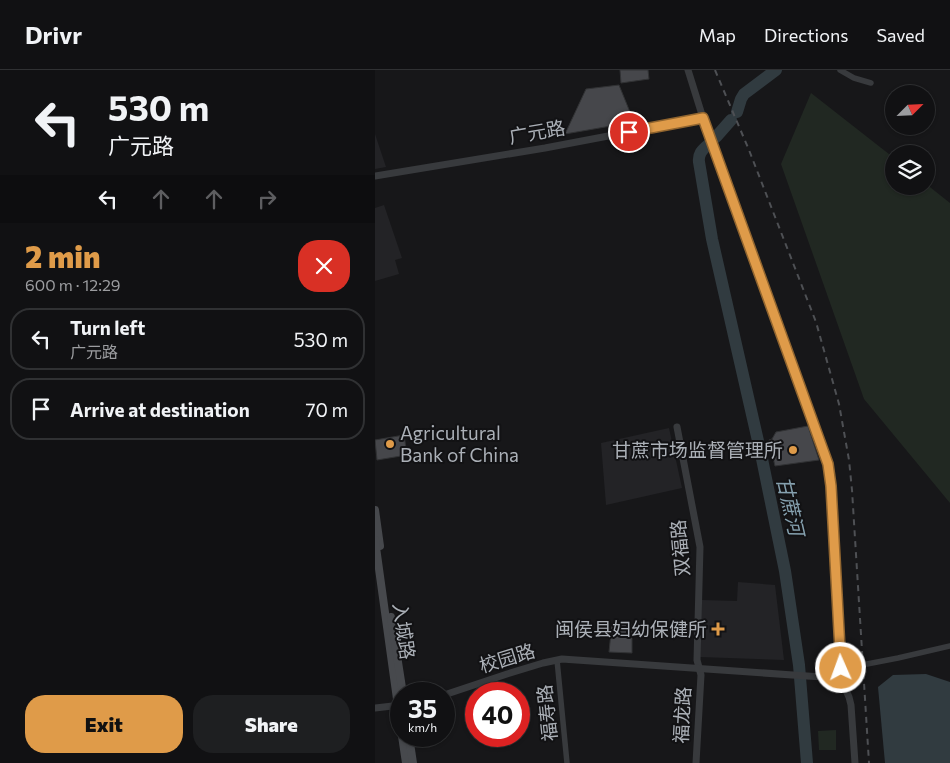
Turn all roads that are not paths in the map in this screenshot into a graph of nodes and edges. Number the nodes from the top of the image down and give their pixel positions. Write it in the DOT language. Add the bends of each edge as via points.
graph roads {
  1 [pos="688,70"];
  2 [pos="840,70"];
  3 [pos="871,83"];
  4 [pos="703,118"];
  5 [pos="375,176"];
  6 [pos="677,427"];
  7 [pos="375,510"];
  8 [pos="375,540"];
  9 [pos="950,646"];
  10 [pos="557,660"];
  11 [pos="867,664"];
  12 [pos="858,665"];
  13 [pos="699,668"];
  14 [pos="841,668"];
  15 [pos="841,678"];
  16 [pos="397,682"];
  17 [pos="401,682"];
  18 [pos="455,691"];
  19 [pos="390,706"];
  20 [pos="375,708"];
  21 [pos="404,747"];
  22 [pos="411,747"];
  23 [pos="406,763"];
  24 [pos="413,763"];
  25 [pos="567,763"];
  26 [pos="696,763"];
  27 [pos="855,763"];
  1 -- 4 [label="street"];
  2 -- 3 [label="street"];
  4 -- 5 [label="street, 广元路"];
  4 -- 14 [label="street" via="828,464"];
  6 -- 13 [label="street, 双福路" via="700,547"];
  7 -- 17 [label="main road, 入城路"];
  8 -- 16 [label="main road, 入城路"];
  9 -- 11 [label="street"];
  10 -- 13 [label="street, 校园路"];
  10 -- 18 [label="street, 校园路"];
  10 -- 25 [label="street, 福寿路"];
  12 -- 14 [label="street"];
  13 -- 15 [label="street, 校园路"];
  13 -- 26 [label="street, 福龙路"];
  14 -- 15 [label="street"];
  15 -- 27 [label="street" via="851,705"];
  19 -- 20 [label="street"];
  21 -- 23 [label="main road"];
  22 -- 24 [label="main road"];
}
